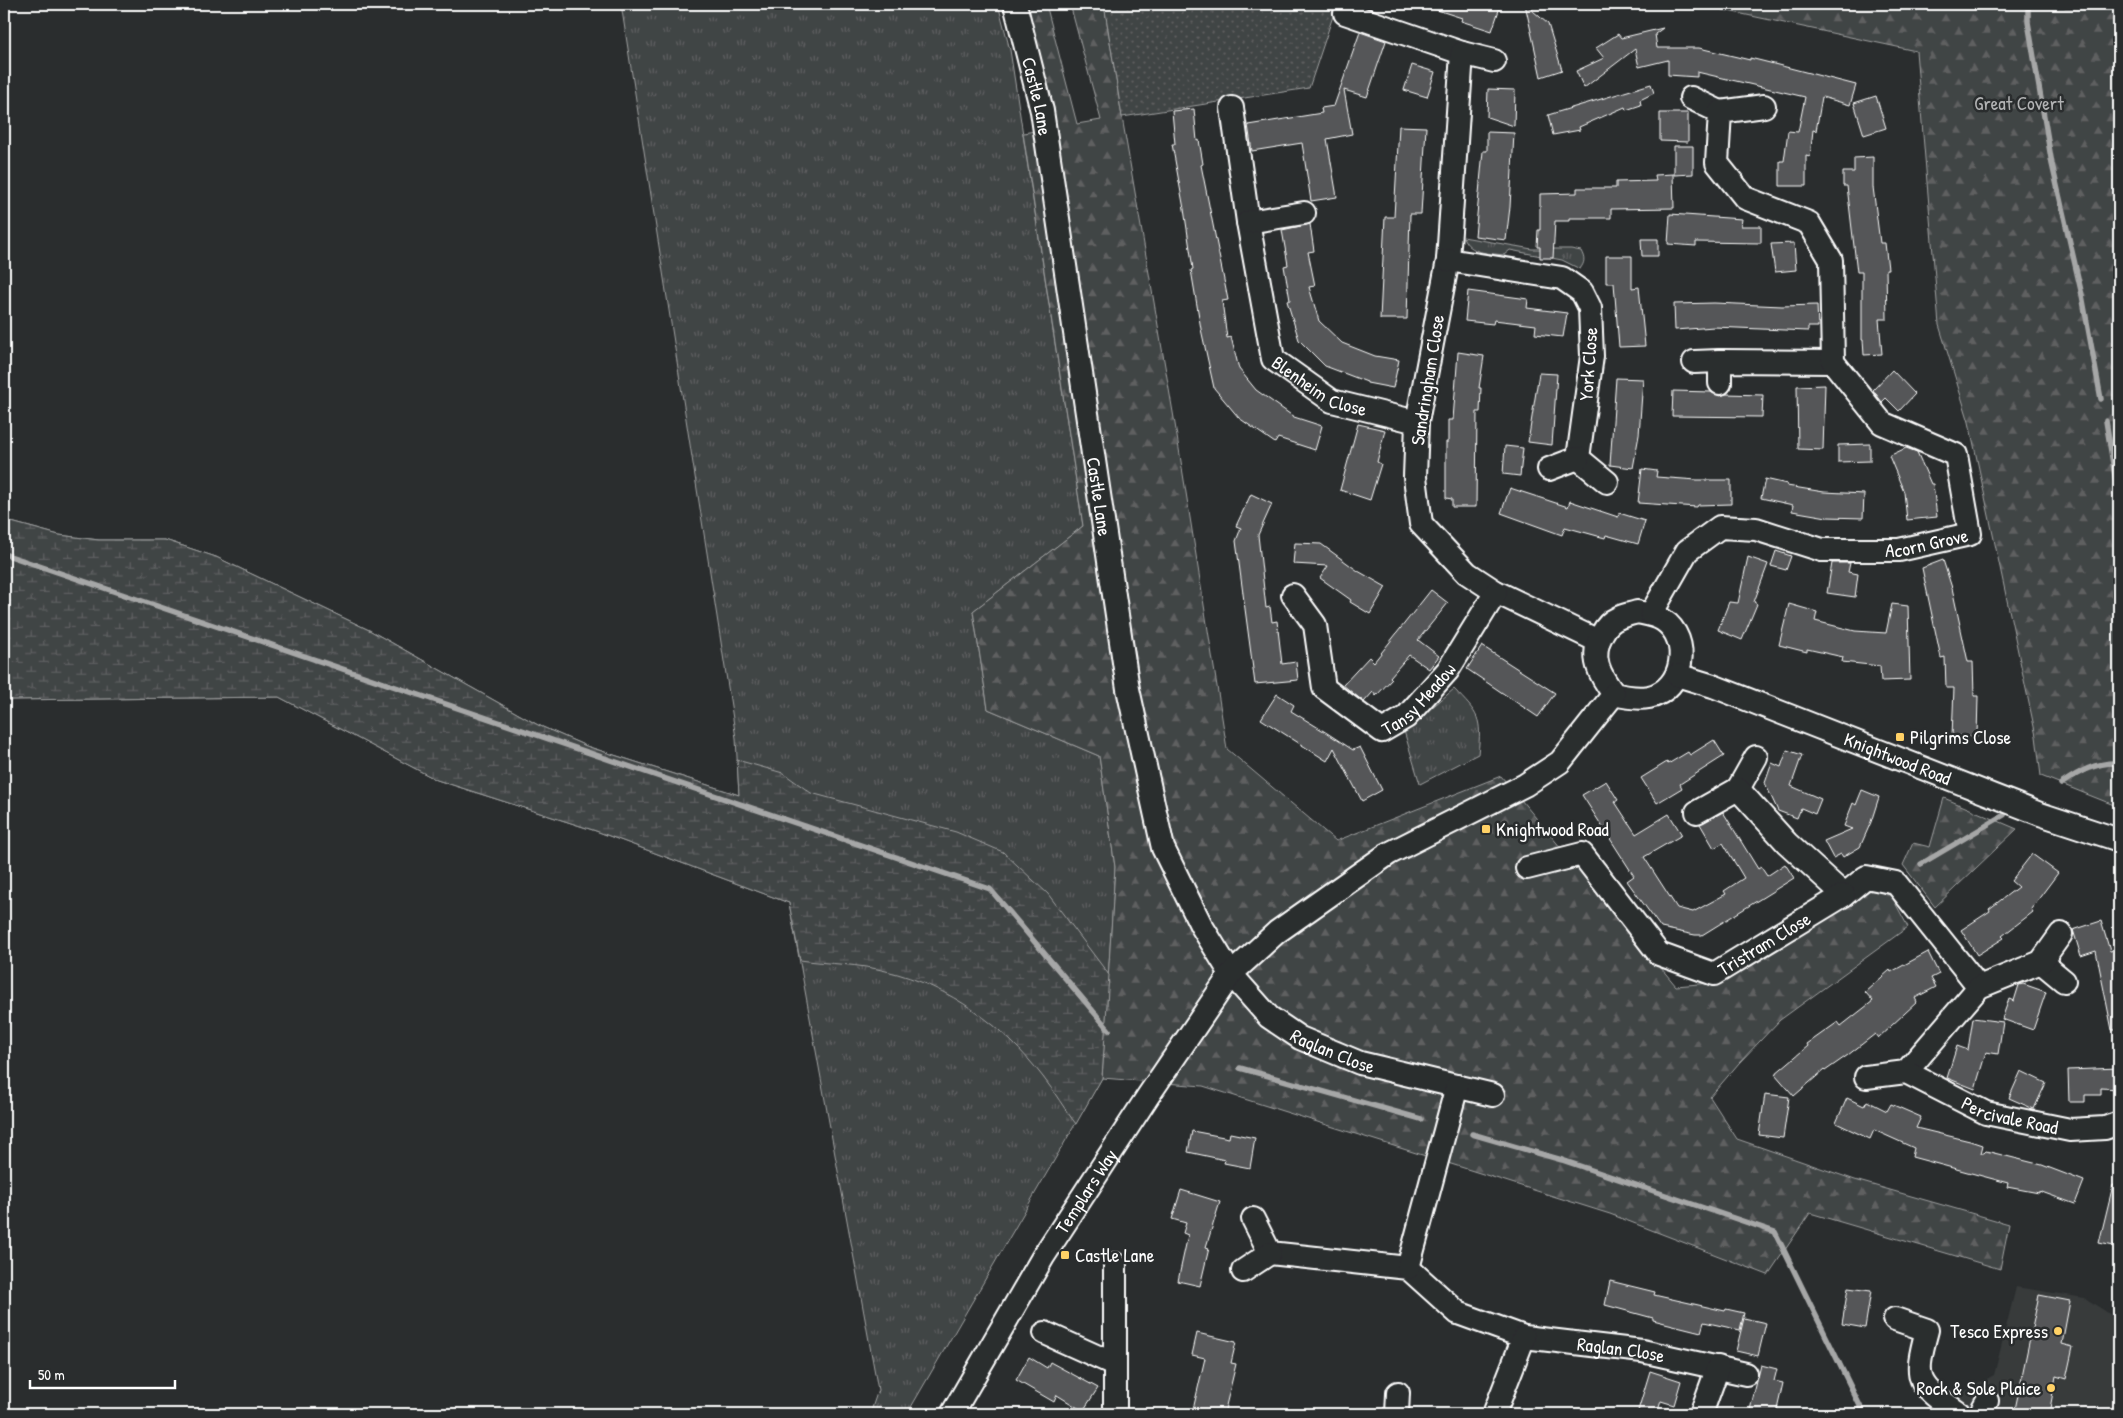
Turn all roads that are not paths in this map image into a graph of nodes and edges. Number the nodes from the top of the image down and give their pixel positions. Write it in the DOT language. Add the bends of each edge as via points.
graph roads {
  1 [pos="1015,4"];
  2 [pos="1345,13"];
  3 [pos="1462,53"];
  4 [pos="1494,61"];
  5 [pos="1691,98"];
  6 [pos="1764,106"];
  7 [pos="1232,108"];
  8 [pos="1720,112"];
  9 [pos="1304,213"];
  10 [pos="1248,222"];
  11 [pos="1448,260"];
  12 [pos="1694,362"];
  13 [pos="1833,362"];
  14 [pos="1417,422"];
  15 [pos="1578,458"];
  16 [pos="1550,470"];
  17 [pos="1607,482"];
  18 [pos="1496,592"];
  19 [pos="1293,595"];
  20 [pos="1650,614"];
  21 [pos="1598,641"];
  22 [pos="1677,675"];
  23 [pos="1614,694"];
  24 [pos="1756,757"];
  25 [pos="1738,789"];
  26 [pos="1697,812"];
  27 [pos="2119,840"];
  28 [pos="1527,868"];
  29 [pos="1844,896"];
  30 [pos="2061,934"];
  31 [pos="2041,962"];
  32 [pos="1231,974"];
  33 [pos="2064,981"];
  34 [pos="1979,987"];
  35 [pos="1906,1072"];
  36 [pos="1866,1077"];
  37 [pos="1458,1086"];
  38 [pos="1493,1096"];
  39 [pos="2119,1123"];
  40 [pos="1253,1218"];
  41 [pos="1270,1253"];
  42 [pos="1115,1264"];
  43 [pos="1408,1268"];
  44 [pos="1243,1270"];
  45 [pos="1895,1319"];
  46 [pos="1045,1333"];
  47 [pos="1524,1336"];
  48 [pos="1114,1364"];
  49 [pos="1718,1367"];
  50 [pos="1746,1374"];
  51 [pos="1953,1410"];
  52 [pos="952,1414"];
  53 [pos="1115,1414"];
  54 [pos="1494,1414"];
  55 [pos="1701,1414"];
  1 -- 32 [label="street, Castle Lane" via="1042,111 1128,689 1163,848 1201,925"];
  2 -- 3 [label="street"];
  3 -- 4 [label="street"];
  3 -- 11 [label="street, Sandringham Close"];
  5 -- 8 [label="street"];
  6 -- 8 [label="street"];
  7 -- 10 [label="street, Blenheim Close"];
  8 -- 13 [label="street" via="1717,163 1745,198 1809,223 1831,260"];
  9 -- 10 [label="street"];
  10 -- 14 [label="street, Blenheim Close" via="1273,359 1332,401"];
  11 -- 14 [label="street, Sandringham Close"];
  11 -- 15 [label="street, York Close" via="1562,278 1582,292 1590,308 1592,356"];
  12 -- 13 [label="street" via="1720,372"];
  13 -- 20 [label="street, Acorn Grove" via="1882,423 1956,455 1970,534 1899,550 1822,550 1756,529 1720,527 1687,552"];
  14 -- 18 [label="street, Sandringham Close" via="1415,478 1421,524 1468,572"];
  15 -- 16 [label="street"];
  15 -- 17 [label="street"];
  18 -- 19 [label="street, Tansy Meadow" via="1448,670 1406,717 1382,731 1324,688 1315,625"];
  18 -- 21 [label="street, Sandringham Close"];
  20 -- 21 [label="street" via="1637,612 1616,618"];
  20 -- 22 [label="street" via="1664,621 1674,632 1681,652"];
  21 -- 23 [label="street" via="1597,667"];
  22 -- 23 [label="street" via="1665,690 1652,696 1637,698"];
  22 -- 27 [label="street, Knightwood Road" via="1713,686 2040,814"];
  23 -- 32 [label="street" via="1560,762 1525,785 1388,854 1277,932"];
  24 -- 25 [label="street"];
  25 -- 26 [label="street"];
  25 -- 29 [label="street" via="1786,843"];
  28 -- 29 [label="street, Tristram Close" via="1583,845 1659,954 1714,974"];
  29 -- 34 [label="street, Tristram Close" via="1866,877 1896,883"];
  30 -- 31 [label="street"];
  31 -- 33 [label="street"];
  31 -- 34 [label="street"];
  32 -- 37 [label="street, Raglan Close" via="1269,1016 1300,1038 1360,1063"];
  32 -- 52 [label="street, Templars Way" via="1044,1257"];
  34 -- 35 [label="street"];
  35 -- 36 [label="street"];
  35 -- 39 [label="street, Percivale Road" via="1986,1114 2070,1130 2105,1128"];
  37 -- 38 [label="street, Raglan Close"];
  37 -- 43 [label="street"];
  40 -- 41 [label="street"];
  41 -- 43 [label="street"];
  41 -- 44 [label="street"];
  42 -- 48 [label="street"];
  43 -- 47 [label="street, Raglan Close" via="1458,1313"];
  45 -- 51 [label="street" via="1927,1330 1919,1359 1920,1378 1935,1398"];
  46 -- 48 [label="street"];
  47 -- 49 [label="street, Raglan Close" via="1642,1351"];
  47 -- 54 [label="street"];
  48 -- 53 [label="street"];
  49 -- 50 [label="street, Raglan Close"];
  49 -- 55 [label="street"];
}
